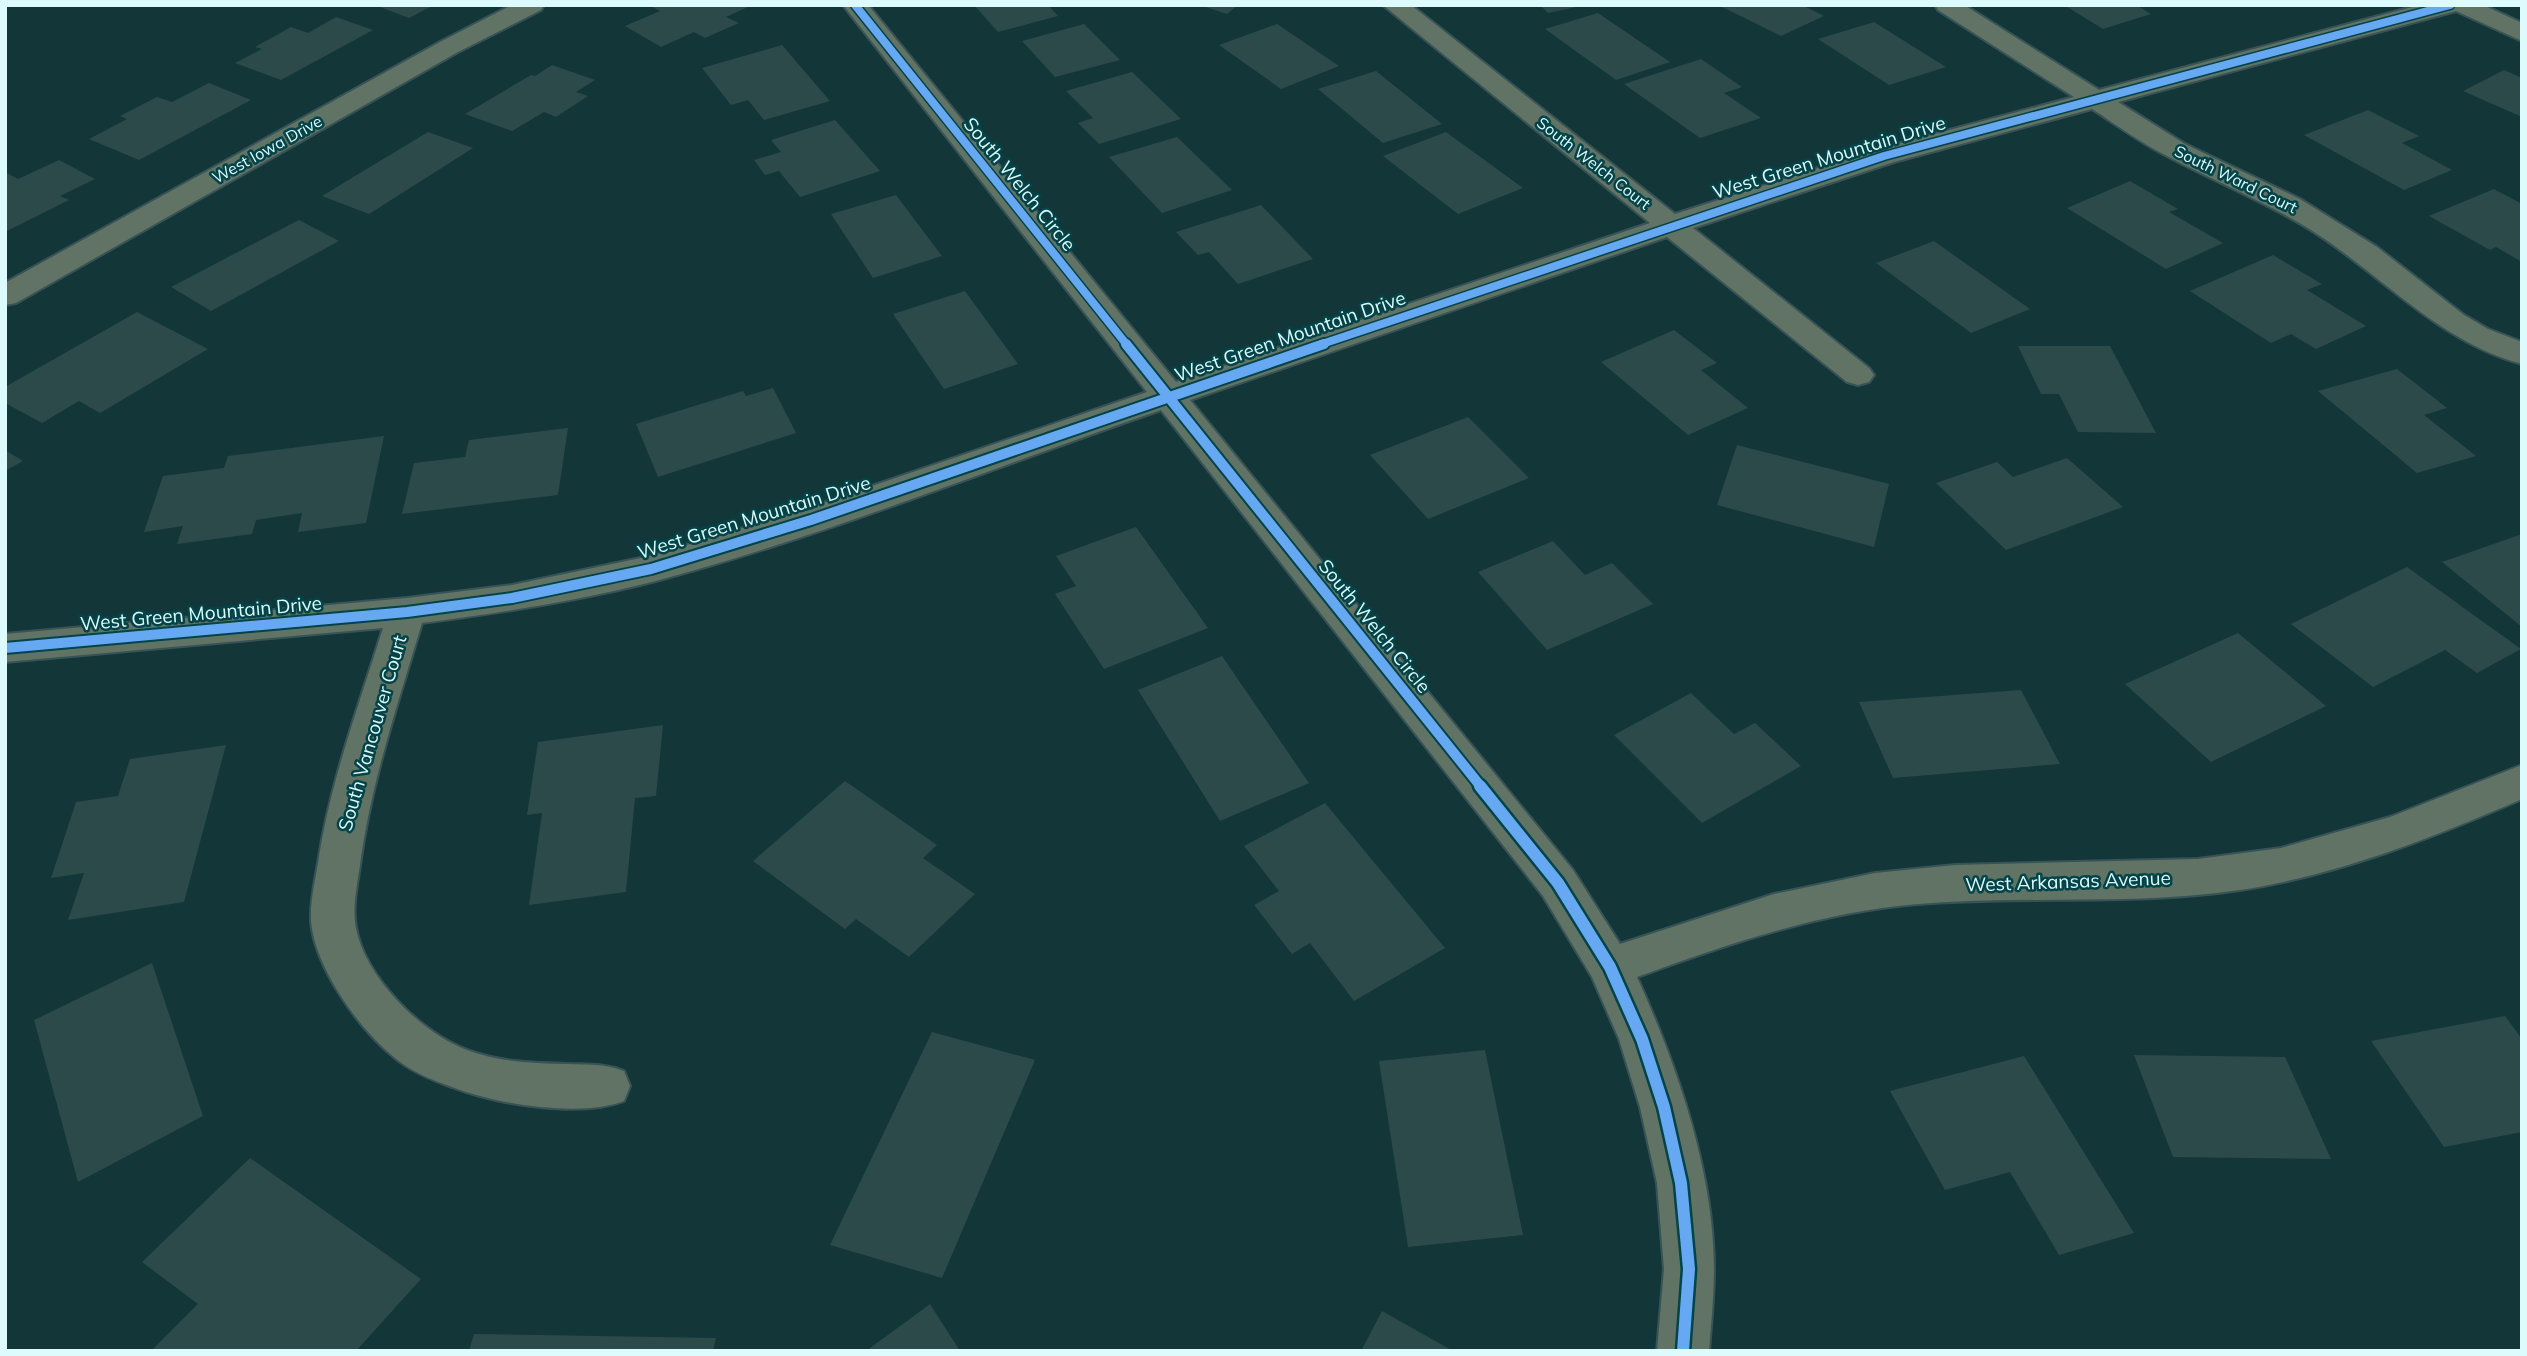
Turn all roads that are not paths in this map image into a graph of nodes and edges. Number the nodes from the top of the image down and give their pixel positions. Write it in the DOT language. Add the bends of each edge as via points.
graph roads {
  1 [pos="532,5"];
  2 [pos="855,5"];
  3 [pos="1395,5"];
  4 [pos="1947,5"];
  5 [pos="2450,5"];
  6 [pos="2463,5"];
  7 [pos="2522,33"];
  8 [pos="2094,100"];
  9 [pos="1671,224"];
  10 [pos="5,296"];
  11 [pos="2522,354"];
  12 [pos="1858,374"];
  13 [pos="1168,396"];
  14 [pos="407,612"];
  15 [pos="5,648"];
  16 [pos="2522,781"];
  17 [pos="1610,967"];
  18 [pos="607,1086"];
  19 [pos="1683,1351"];
  1 -- 10 [label="street, West Iowa Drive"];
  2 -- 13 [label="street, South Welch Circle"];
  3 -- 9 [label="street, South Welch Court"];
  4 -- 8 [label="street, South Ward Court"];
  5 -- 8 [label="street, West Green Mountain Drive"];
  6 -- 7 [label="street"];
  8 -- 9 [label="street, West Green Mountain Drive" via="1884,156"];
  8 -- 11 [label="street, South Ward Court" via="2175,150 2290,205 2365,253 2453,322"];
  9 -- 12 [label="street, South Welch Court"];
  9 -- 13 [label="street, West Green Mountain Drive"];
  13 -- 14 [label="street, West Green Mountain Drive" via="811,520 652,569 512,598"];
  13 -- 17 [label="street, South Welch Circle" via="1558,883"];
  14 -- 15 [label="street, West Green Mountain Drive"];
  14 -- 18 [label="street, South Vancouver Court" via="342,833 333,920 348,968 376,1011 412,1047 471,1075 540,1086"];
  16 -- 17 [label="street, West Arkansas Avenue" via="2311,858 2199,877 2035,879 1874,891 1732,925"];
  17 -- 19 [label="street, South Welch Circle" via="1661,1096 1681,1183 1689,1269"];
}
